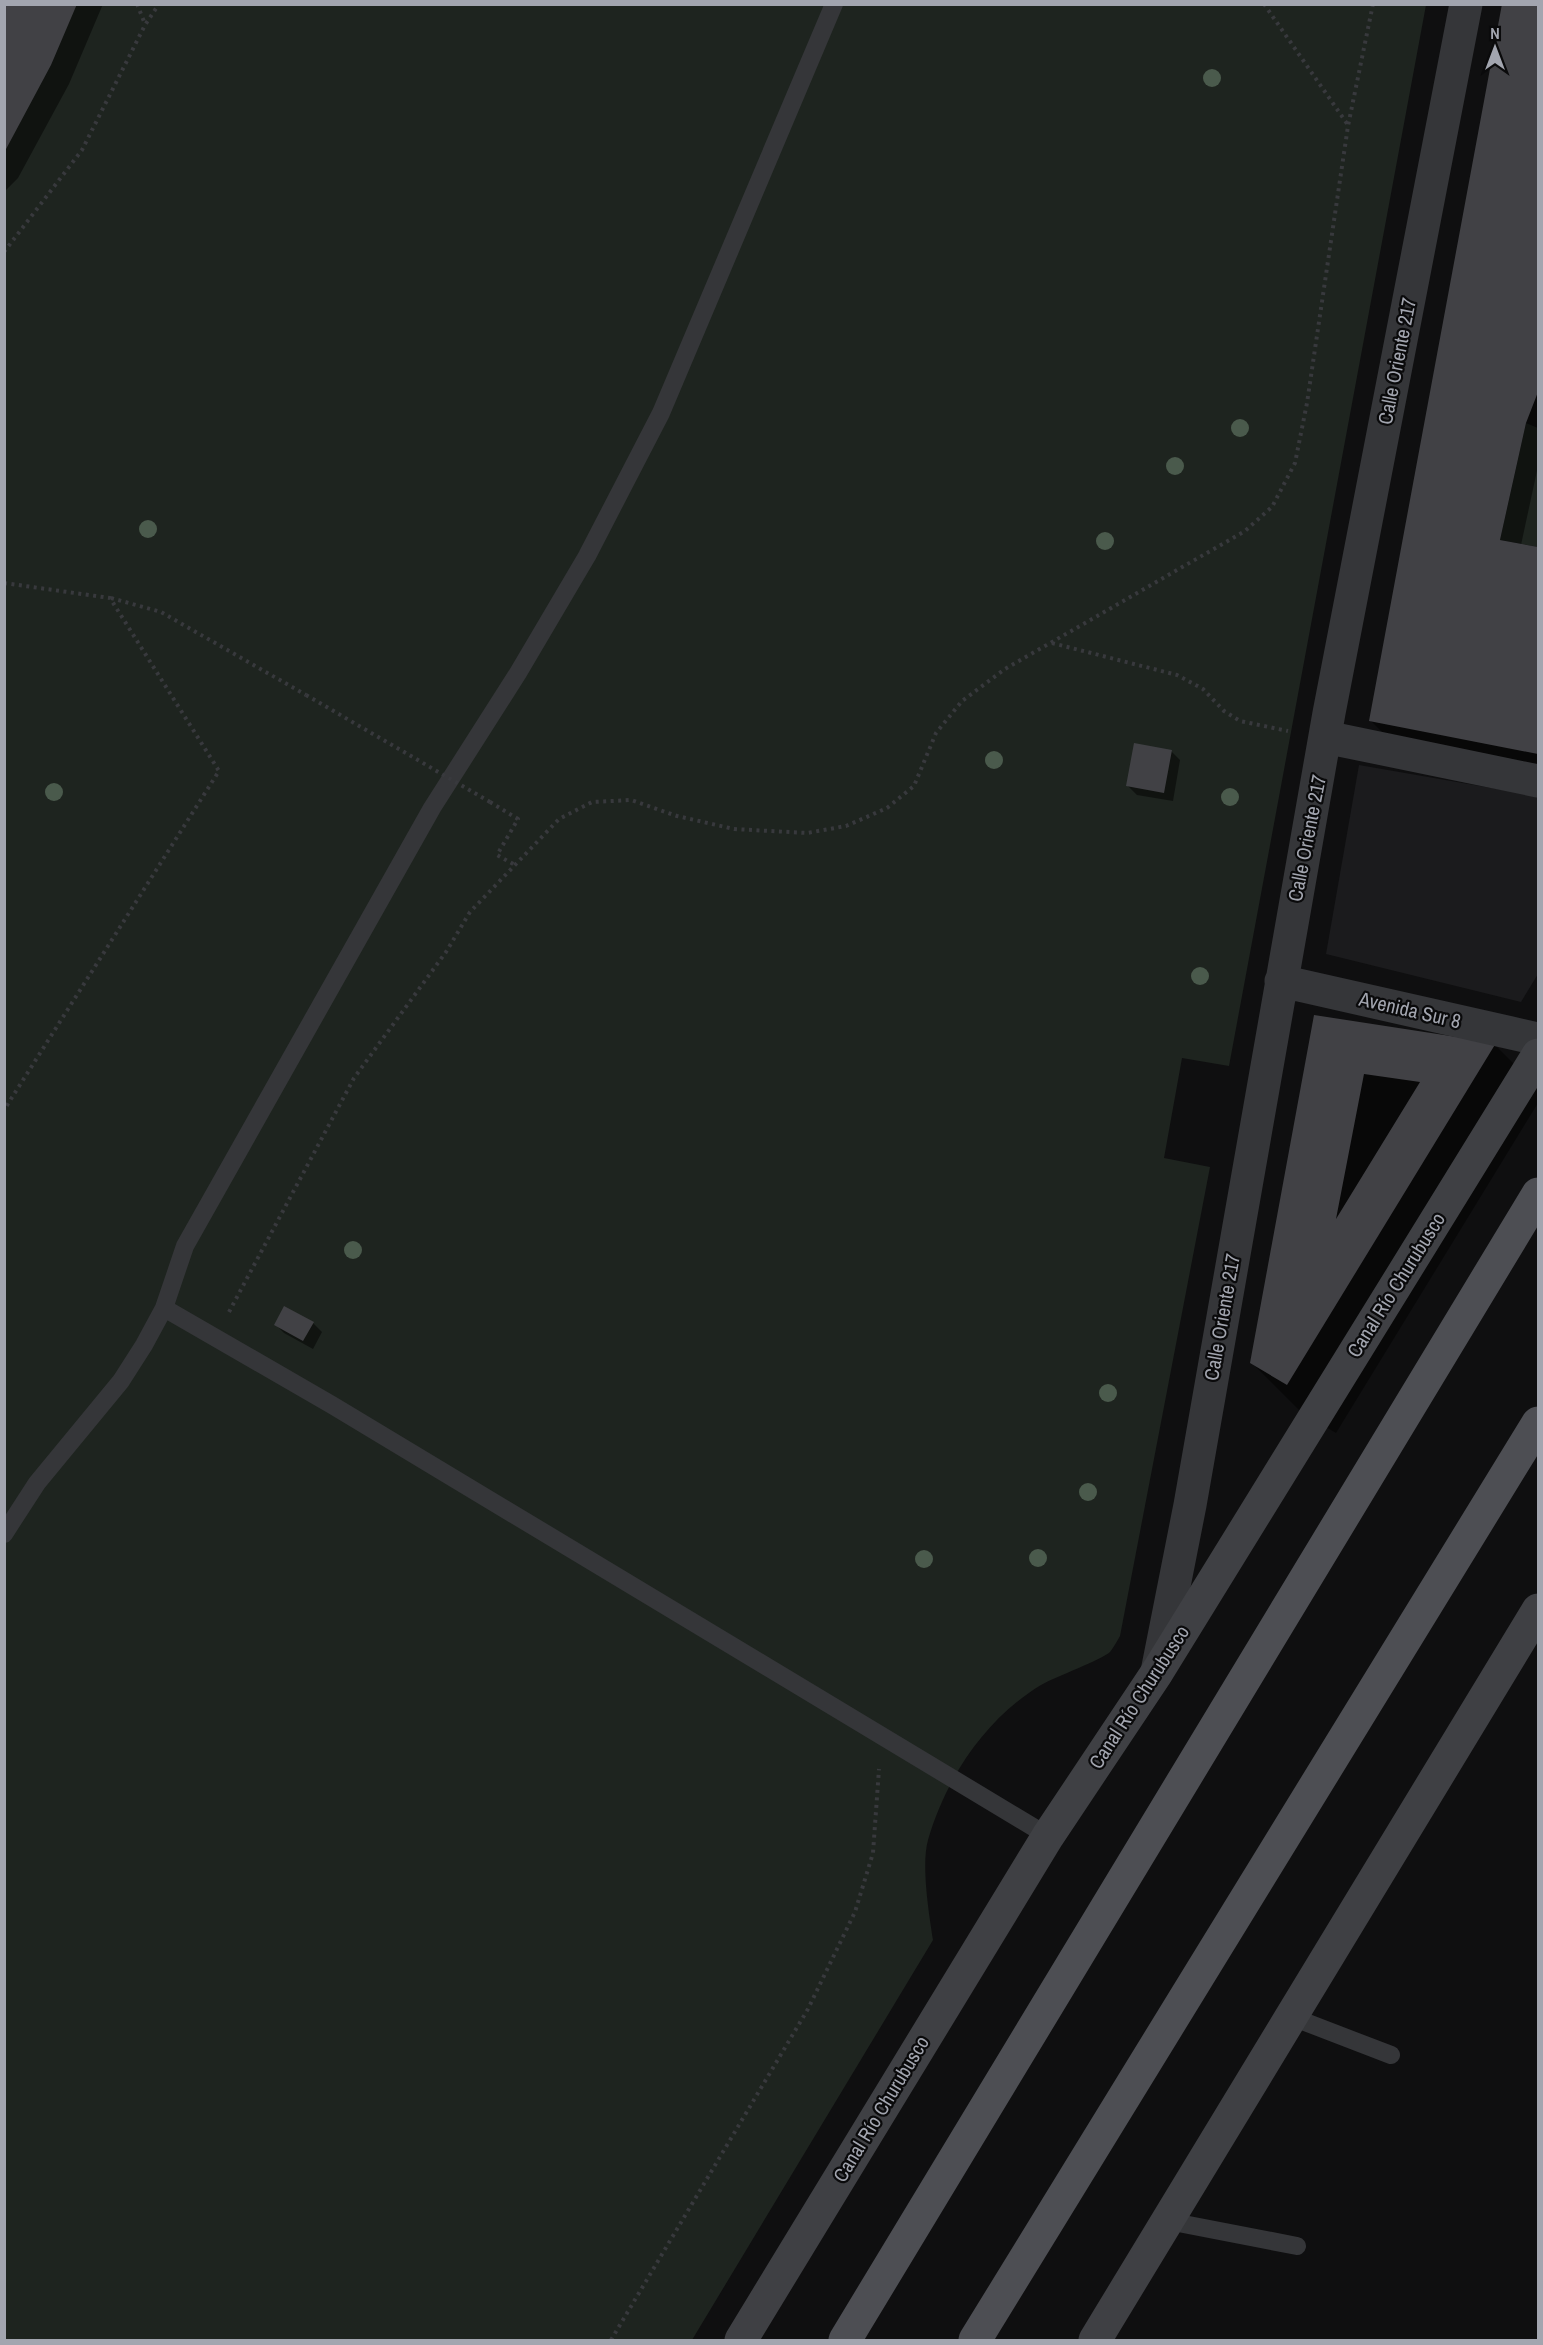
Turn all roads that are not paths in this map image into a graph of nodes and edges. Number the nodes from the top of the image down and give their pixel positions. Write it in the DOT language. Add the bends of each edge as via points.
graph roads {
  1 [pos="834,4"];
  2 [pos="1466,4"];
  3 [pos="1325,737"];
  4 [pos="1539,781"];
  5 [pos="1281,981"];
  6 [pos="1539,1039"];
  7 [pos="1539,1055"];
  8 [pos="1539,1194"];
  9 [pos="164,1308"];
  10 [pos="1539,1423"];
  11 [pos="4,1534"];
  12 [pos="1539,1610"];
  13 [pos="1156,1674"];
  14 [pos="1048,1836"];
  15 [pos="1292,2017"];
  16 [pos="1391,2055"];
  17 [pos="1168,2221"];
  18 [pos="1297,2246"];
  19 [pos="741,2340"];
  20 [pos="845,2340"];
  21 [pos="975,2340"];
  22 [pos="1095,2340"];
  1 -- 9 [label="lane" via="661,413 587,556 518,674 432,808 185,1246"];
  2 -- 3 [label="street, Calle Oriente 217"];
  3 -- 4 [label="street"];
  3 -- 5 [label="street, Calle Oriente 217"];
  5 -- 6 [label="street, Avenida Sur 8"];
  5 -- 13 [label="street, Calle Oriente 217" via="1190,1505"];
  7 -- 13 [label="street, Canal Río Churubusco"];
  8 -- 20 [label="main road"];
  9 -- 11 [label="lane" via="121,1381 37,1483"];
  9 -- 14 [label="lane"];
  10 -- 21 [label="main road"];
  12 -- 15 [label="street"];
  13 -- 14 [label="street, Canal Río Churubusco"];
  14 -- 19 [label="street, Canal Río Churubusco"];
  15 -- 16 [label="lane"];
  15 -- 17 [label="street"];
  17 -- 18 [label="lane"];
  17 -- 22 [label="street"];
}
